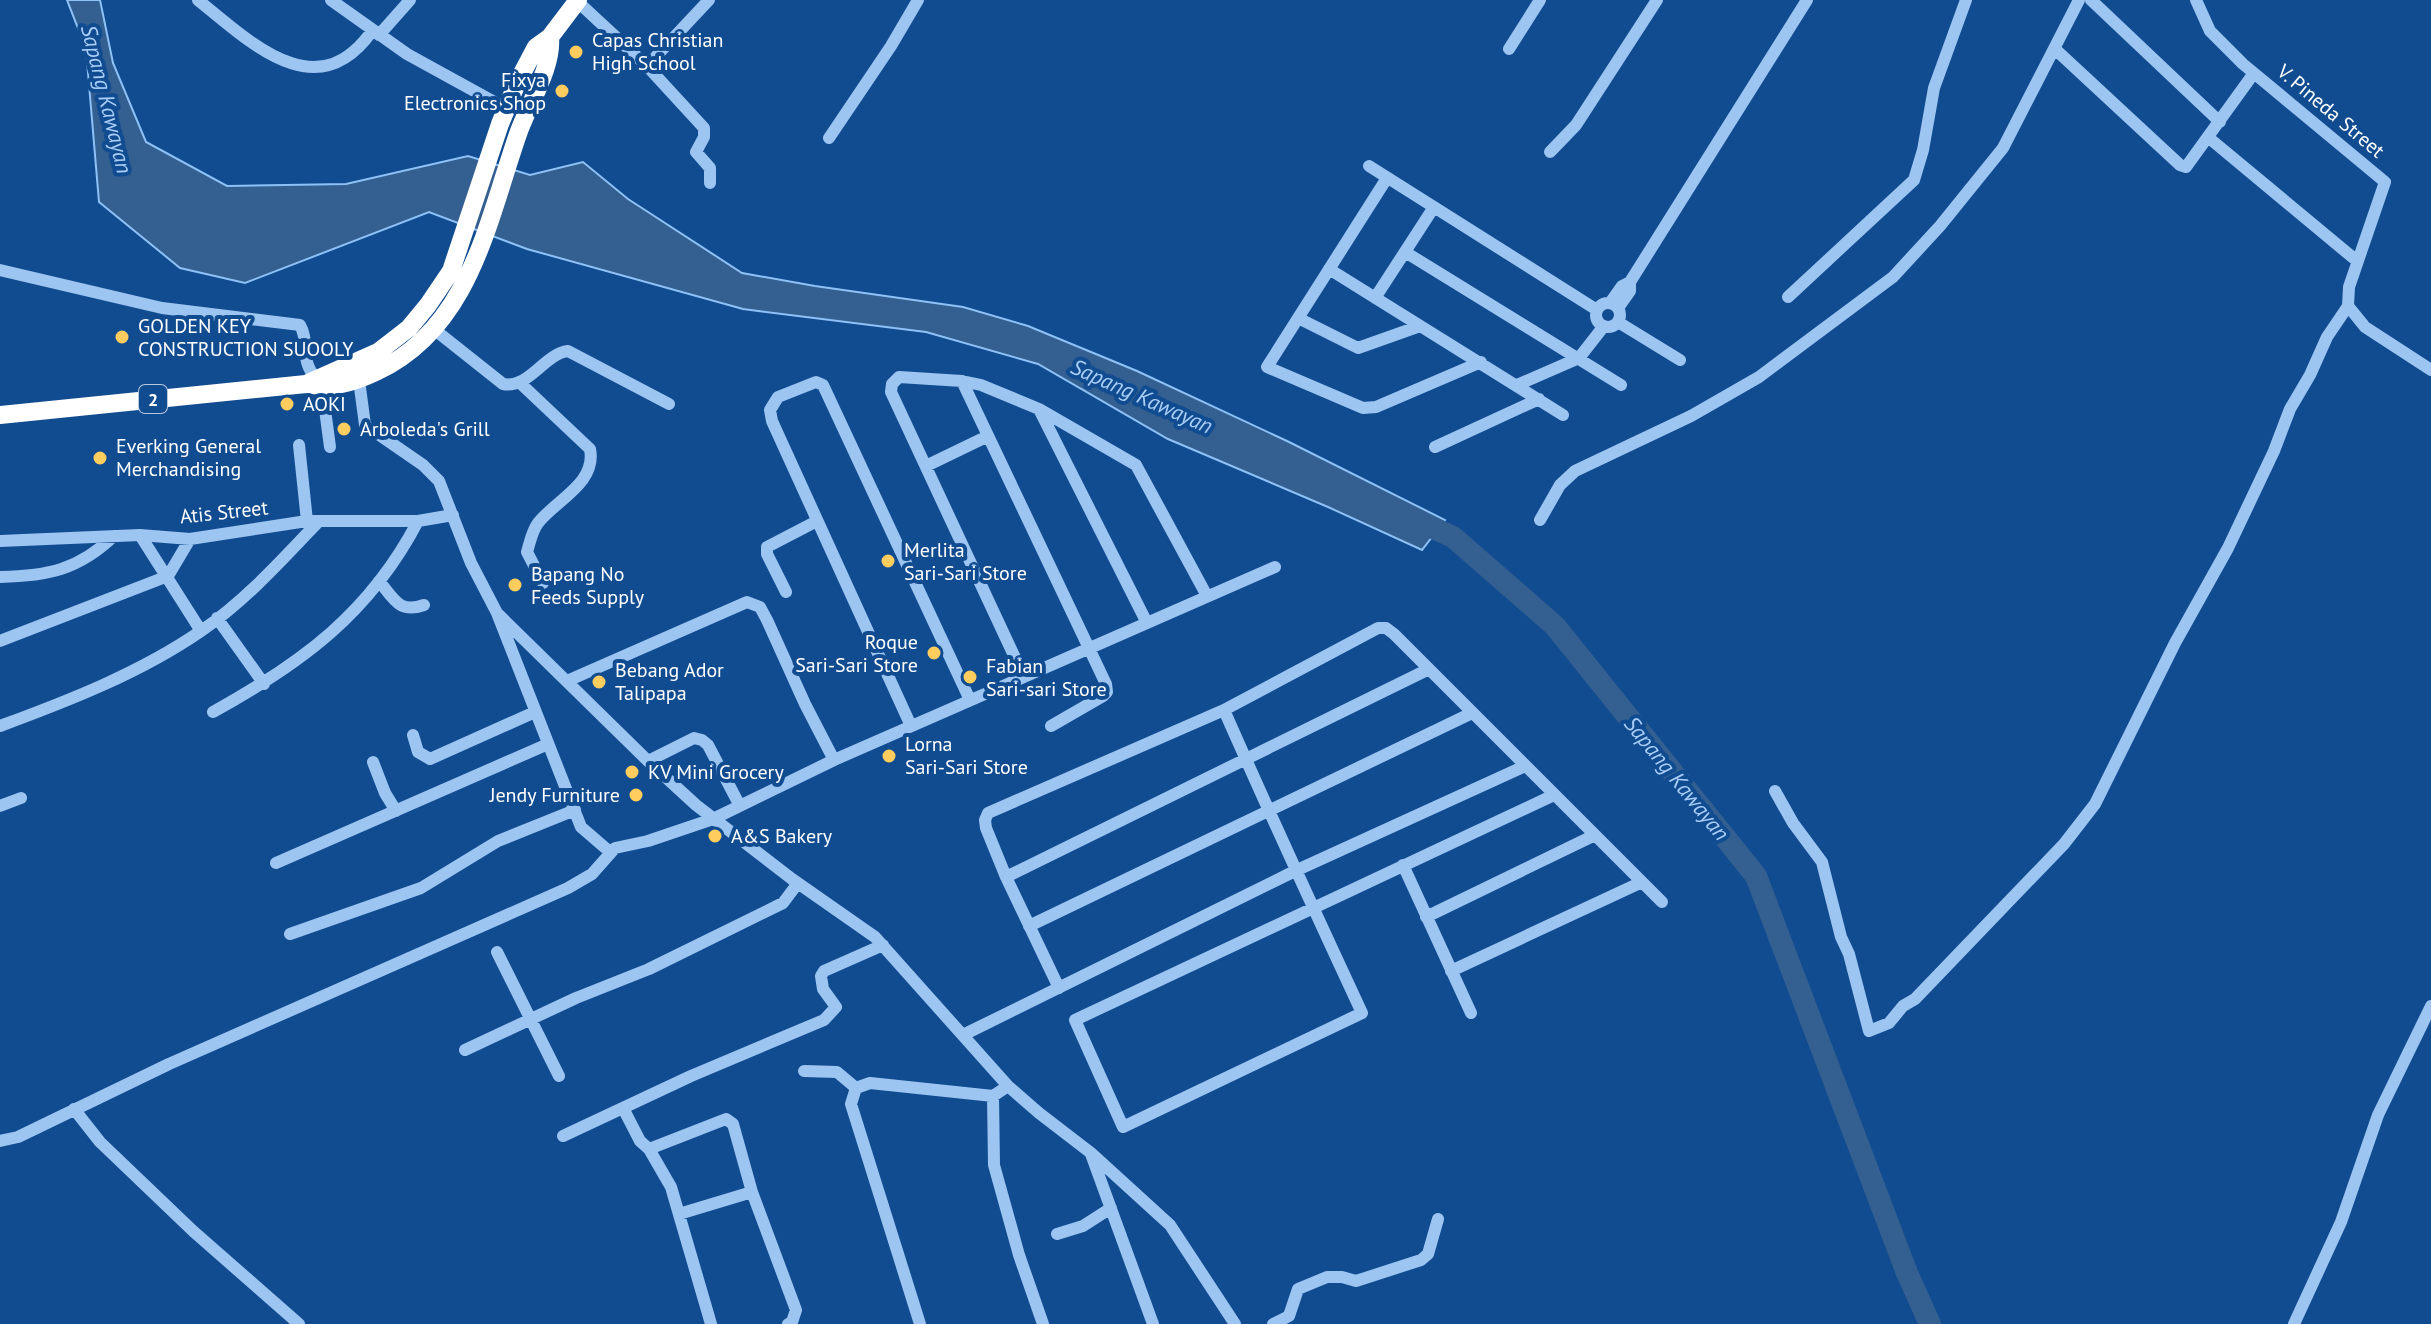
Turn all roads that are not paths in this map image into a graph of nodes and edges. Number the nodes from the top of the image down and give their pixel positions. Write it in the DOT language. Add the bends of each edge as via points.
graph roads {
  1 [pos="198,0"];
  2 [pos="331,0"];
  3 [pos="410,0"];
  4 [pos="578,0"];
  5 [pos="709,0"];
  6 [pos="918,0"];
  7 [pos="1540,0"];
  8 [pos="1657,0"];
  9 [pos="1807,0"];
  10 [pos="1966,0"];
  11 [pos="2079,0"];
  12 [pos="2091,0"];
  13 [pos="2196,0"];
  14 [pos="375,33"];
  15 [pos="550,37"];
  16 [pos="1509,49"];
  17 [pos="2056,50"];
  18 [pos="647,66"];
  19 [pos="2254,73"];
  20 [pos="503,116"];
  21 [pos="2220,122"];
  22 [pos="829,138"];
  23 [pos="2209,138"];
  24 [pos="1550,152"];
  25 [pos="1369,166"];
  26 [pos="1387,178"];
  27 [pos="710,183"];
  28 [pos="1434,207"];
  29 [pos="1405,252"];
  30 [pos="2357,261"];
  31 [pos="1329,269"];
  32 [pos="0,270"];
  33 [pos="1788,297"];
  34 [pos="1375,298"];
  35 [pos="1614,305"];
  36 [pos="2348,306"];
  37 [pos="1597,310"];
  38 [pos="1298,318"];
  39 [pos="1618,322"];
  40 [pos="1420,326"];
  41 [pos="1604,326"];
  42 [pos="435,330"];
  43 [pos="1579,358"];
  44 [pos="1680,360"];
  45 [pos="1481,362"];
  46 [pos="2431,370"];
  47 [pos="359,380"];
  48 [pos="962,381"];
  49 [pos="519,382"];
  50 [pos="315,383"];
  51 [pos="1517,385"];
  52 [pos="1621,385"];
  53 [pos="1539,399"];
  54 [pos="669,404"];
  55 [pos="1039,409"];
  56 [pos="0,415"];
  57 [pos="1563,415"];
  58 [pos="988,436"];
  59 [pos="299,445"];
  60 [pos="330,447"];
  61 [pos="1435,447"];
  62 [pos="926,466"];
  63 [pos="453,515"];
  64 [pos="1540,520"];
  65 [pos="418,521"];
  66 [pos="817,521"];
  67 [pos="312,522"];
  68 [pos="140,535"];
  69 [pos="114,536"];
  70 [pos="190,539"];
  71 [pos="0,541"];
  72 [pos="1275,567"];
  73 [pos="168,576"];
  74 [pos="0,577"];
  75 [pos="379,581"];
  76 [pos="543,583"];
  77 [pos="786,592"];
  78 [pos="1207,596"];
  79 [pos="424,605"];
  80 [pos="497,613"];
  81 [pos="217,618"];
  82 [pos="1147,623"];
  83 [pos="201,631"];
  84 [pos="0,641"];
  85 [pos="1088,649"];
  86 [pos="1429,669"];
  87 [pos="1024,677"];
  88 [pos="567,681"];
  89 [pos="264,684"];
  90 [pos="970,700"];
  91 [pos="1224,710"];
  92 [pos="213,712"];
  93 [pos="535,712"];
  94 [pos="1472,713"];
  95 [pos="0,726"];
  96 [pos="911,726"];
  97 [pos="1051,726"];
  98 [pos="413,735"];
  99 [pos="548,744"];
  100 [pos="834,760"];
  101 [pos="1247,760"];
  102 [pos="648,761"];
  103 [pos="373,762"];
  104 [pos="1525,766"];
  105 [pos="1775,791"];
  106 [pos="1554,795"];
  107 [pos="21,798"];
  108 [pos="0,806"];
  109 [pos="740,806"];
  110 [pos="1268,809"];
  111 [pos="575,810"];
  112 [pos="396,811"];
  113 [pos="713,819"];
  114 [pos="1595,835"];
  115 [pos="610,852"];
  116 [pos="276,863"];
  117 [pos="1403,865"];
  118 [pos="1295,871"];
  119 [pos="1006,877"];
  120 [pos="1642,882"];
  121 [pos="798,883"];
  122 [pos="1662,902"];
  123 [pos="1313,907"];
  124 [pos="1426,917"];
  125 [pos="1029,926"];
  126 [pos="290,934"];
  127 [pos="883,945"];
  128 [pos="497,952"];
  129 [pos="1451,971"];
  130 [pos="1059,988"];
  131 [pos="2431,1006"];
  132 [pos="1471,1013"];
  133 [pos="531,1019"];
  134 [pos="963,1035"];
  135 [pos="465,1050"];
  136 [pos="804,1071"];
  137 [pos="559,1076"];
  138 [pos="1008,1086"];
  139 [pos="856,1088"];
  140 [pos="993,1096"];
  141 [pos="623,1108"];
  142 [pos="74,1109"];
  143 [pos="563,1136"];
  144 [pos="0,1141"];
  145 [pos="649,1149"];
  146 [pos="1091,1153"];
  147 [pos="752,1192"];
  148 [pos="1111,1208"];
  149 [pos="679,1214"];
  150 [pos="1438,1219"];
  151 [pos="1057,1234"];
  152 [pos="299,1324"];
  153 [pos="711,1324"];
  154 [pos="788,1324"];
  155 [pos="920,1324"];
  156 [pos="1043,1324"];
  157 [pos="1153,1324"];
  158 [pos="1235,1324"];
  159 [pos="1273,1324"];
  160 [pos="2294,1324"];
  1 -- 14 [label="street" via="274,57 310,68 336,63"];
  2 -- 14 [label="street"];
  3 -- 14 [label="street"];
  4 -- 15 [label="highway, 2"];
  4 -- 18 [label="street"];
  5 -- 18 [label="street"];
  6 -- 22 [label="street"];
  7 -- 16 [label="street"];
  8 -- 24 [label="street" via="1576,125"];
  9 -- 35 [label="street" via="1630,282 1630,291"];
  10 -- 33 [label="street" via="1934,88 1914,180"];
  11 -- 17 [label="street"];
  12 -- 21 [label="street"];
  13 -- 19 [label="street, V. Pineda Street" via="2210,31"];
  14 -- 20 [label="street"];
  15 -- 20 [label="highway, 2" via="536,47"];
  15 -- 42 [label="highway, 2" via="551,53 469,277"];
  17 -- 23 [label="street" via="2180,165 2186,167"];
  17 -- 64 [label="street" via="2003,148 1893,277 1759,377 1575,471 1560,485"];
  18 -- 27 [label="street" via="704,128 696,152 710,168"];
  19 -- 21 [label="street"];
  19 -- 30 [label="street, V. Pineda Street" via="2385,182"];
  20 -- 50 [label="highway, 2" via="451,271 409,328 378,352"];
  21 -- 23 [label="street"];
  23 -- 30 [label="street"];
  25 -- 26 [label="street"];
  26 -- 28 [label="street"];
  26 -- 31 [label="street"];
  28 -- 29 [label="street"];
  28 -- 37 [label="street"];
  29 -- 34 [label="street"];
  29 -- 43 [label="street"];
  30 -- 36 [label="street, V. Pineda Street"];
  31 -- 34 [label="street"];
  31 -- 38 [label="street"];
  32 -- 50 [label="street" via="162,308 300,325"];
  34 -- 40 [label="street"];
  35 -- 37 [label="street" via="1605,303"];
  35 -- 39 [label="street"];
  36 -- 46 [label="street" via="2365,327"];
  36 -- 105 [label="street" via="2290,409 2228,548 2095,804 2057,852 1889,1023 1869,1031 1822,862"];
  37 -- 41 [label="street" via="1597,320"];
  38 -- 40 [label="street" via="1358,348"];
  38 -- 45 [label="street" via="1267,367 1363,408"];
  39 -- 41 [label="street"];
  39 -- 44 [label="street"];
  40 -- 45 [label="street"];
  41 -- 43 [label="street"];
  42 -- 47 [label="highway, 2" via="390,366"];
  42 -- 49 [label="street" via="503,384"];
  43 -- 51 [label="street"];
  43 -- 52 [label="street"];
  45 -- 51 [label="street"];
  47 -- 50 [label="highway, 2"];
  47 -- 63 [label="street" via="365,425 439,481"];
  48 -- 55 [label="street"];
  48 -- 58 [label="street"];
  48 -- 62 [label="street" via="899,377 892,384"];
  49 -- 54 [label="street" via="557,352 568,351"];
  49 -- 76 [label="street" via="590,449 592,460 580,484 537,524 531,538 527,552"];
  50 -- 56 [label="highway, 2"];
  50 -- 60 [label="street"];
  51 -- 53 [label="street"];
  53 -- 57 [label="street"];
  53 -- 61 [label="street"];
  55 -- 78 [label="street" via="1136,465"];
  55 -- 82 [label="street"];
  58 -- 62 [label="street"];
  58 -- 85 [label="street"];
  59 -- 67 [label="street"];
  62 -- 87 [label="street"];
  63 -- 65 [label="street, Atis Street"];
  63 -- 80 [label="street"];
  65 -- 67 [label="street, Atis Street"];
  65 -- 75 [label="street"];
  66 -- 77 [label="street" via="767,547"];
  66 -- 90 [label="street" via="770,410 778,397 816,382 823,385"];
  66 -- 96 [label="street"];
  67 -- 70 [label="street, Atis Street"];
  67 -- 81 [label="street" via="268,574"];
  68 -- 69 [label="street, Atis Street"];
  68 -- 70 [label="street, Atis Street"];
  68 -- 73 [label="street"];
  69 -- 71 [label="street, Atis Street"];
  69 -- 74 [label="street" via="70,568"];
  70 -- 73 [label="street"];
  72 -- 78 [label="street"];
  73 -- 83 [label="street"];
  73 -- 84 [label="street"];
  75 -- 79 [label="street" via="405,608"];
  75 -- 89 [label="street" via="336,629"];
  78 -- 82 [label="street"];
  80 -- 88 [label="street"];
  80 -- 93 [label="street"];
  81 -- 83 [label="street"];
  81 -- 89 [label="street"];
  82 -- 85 [label="street"];
  83 -- 95 [label="street" via="140,667"];
  85 -- 87 [label="street"];
  85 -- 97 [label="street" via="1107,692"];
  86 -- 91 [label="street" via="1394,634 1378,628"];
  86 -- 94 [label="street"];
  86 -- 101 [label="street"];
  87 -- 90 [label="street"];
  88 -- 100 [label="street" via="747,602 760,607"];
  88 -- 102 [label="street"];
  89 -- 92 [label="street"];
  90 -- 96 [label="street"];
  91 -- 101 [label="street"];
  91 -- 119 [label="street" via="988,813 986,828"];
  93 -- 98 [label="street" via="430,759 418,752"];
  93 -- 99 [label="street"];
  94 -- 104 [label="street"];
  94 -- 110 [label="street"];
  96 -- 100 [label="street"];
  99 -- 111 [label="street"];
  99 -- 112 [label="street"];
  100 -- 109 [label="street"];
  101 -- 110 [label="street"];
  101 -- 119 [label="street"];
  102 -- 109 [label="street" via="694,738 702,740"];
  102 -- 113 [label="street"];
  103 -- 112 [label="street"];
  104 -- 106 [label="street"];
  104 -- 118 [label="street"];
  106 -- 114 [label="street"];
  106 -- 117 [label="street"];
  107 -- 108 [label="street"];
  109 -- 113 [label="street"];
  110 -- 118 [label="street"];
  110 -- 125 [label="street"];
  111 -- 115 [label="street" via="581,827"];
  111 -- 126 [label="street" via="498,841 421,888"];
  112 -- 116 [label="street"];
  113 -- 115 [label="street"];
  113 -- 121 [label="street"];
  114 -- 120 [label="street"];
  114 -- 124 [label="street"];
  115 -- 142 [label="street" via="592,874 568,888"];
  117 -- 123 [label="street"];
  117 -- 124 [label="street"];
  118 -- 123 [label="street"];
  118 -- 130 [label="street"];
  119 -- 125 [label="street"];
  120 -- 122 [label="street"];
  120 -- 129 [label="street"];
  121 -- 127 [label="street"];
  121 -- 133 [label="street" via="783,903"];
  123 -- 123 [label="street" via="1362,1013 1123,1127 1075,1020"];
  124 -- 129 [label="street"];
  125 -- 130 [label="street"];
  127 -- 134 [label="street"];
  127 -- 141 [label="street" via="824,971 823,989 836,1007 824,1020"];
  128 -- 133 [label="street"];
  129 -- 132 [label="street"];
  130 -- 134 [label="street"];
  131 -- 160 [label="street" via="2378,1115 2341,1222"];
  133 -- 135 [label="street"];
  133 -- 137 [label="street"];
  134 -- 138 [label="street"];
  136 -- 139 [label="street" via="837,1072"];
  138 -- 140 [label="street"];
  138 -- 146 [label="street"];
  139 -- 140 [label="street" via="870,1083"];
  139 -- 155 [label="street" via="851,1104"];
  140 -- 156 [label="street" via="994,1165"];
  141 -- 143 [label="street"];
  141 -- 145 [label="street"];
  142 -- 144 [label="street"];
  142 -- 152 [label="street" via="100,1142 193,1231"];
  145 -- 147 [label="street" via="729,1120"];
  145 -- 149 [label="street" via="671,1187"];
  146 -- 148 [label="street"];
  146 -- 158 [label="street" via="1170,1225"];
  147 -- 149 [label="street"];
  147 -- 154 [label="street" via="796,1310"];
  148 -- 151 [label="street" via="1083,1226"];
  148 -- 157 [label="street"];
  149 -- 153 [label="street"];
  150 -- 159 [label="street" via="1428,1254 1421,1260 1356,1281 1327,1277 1298,1289 1289,1316"];
}
